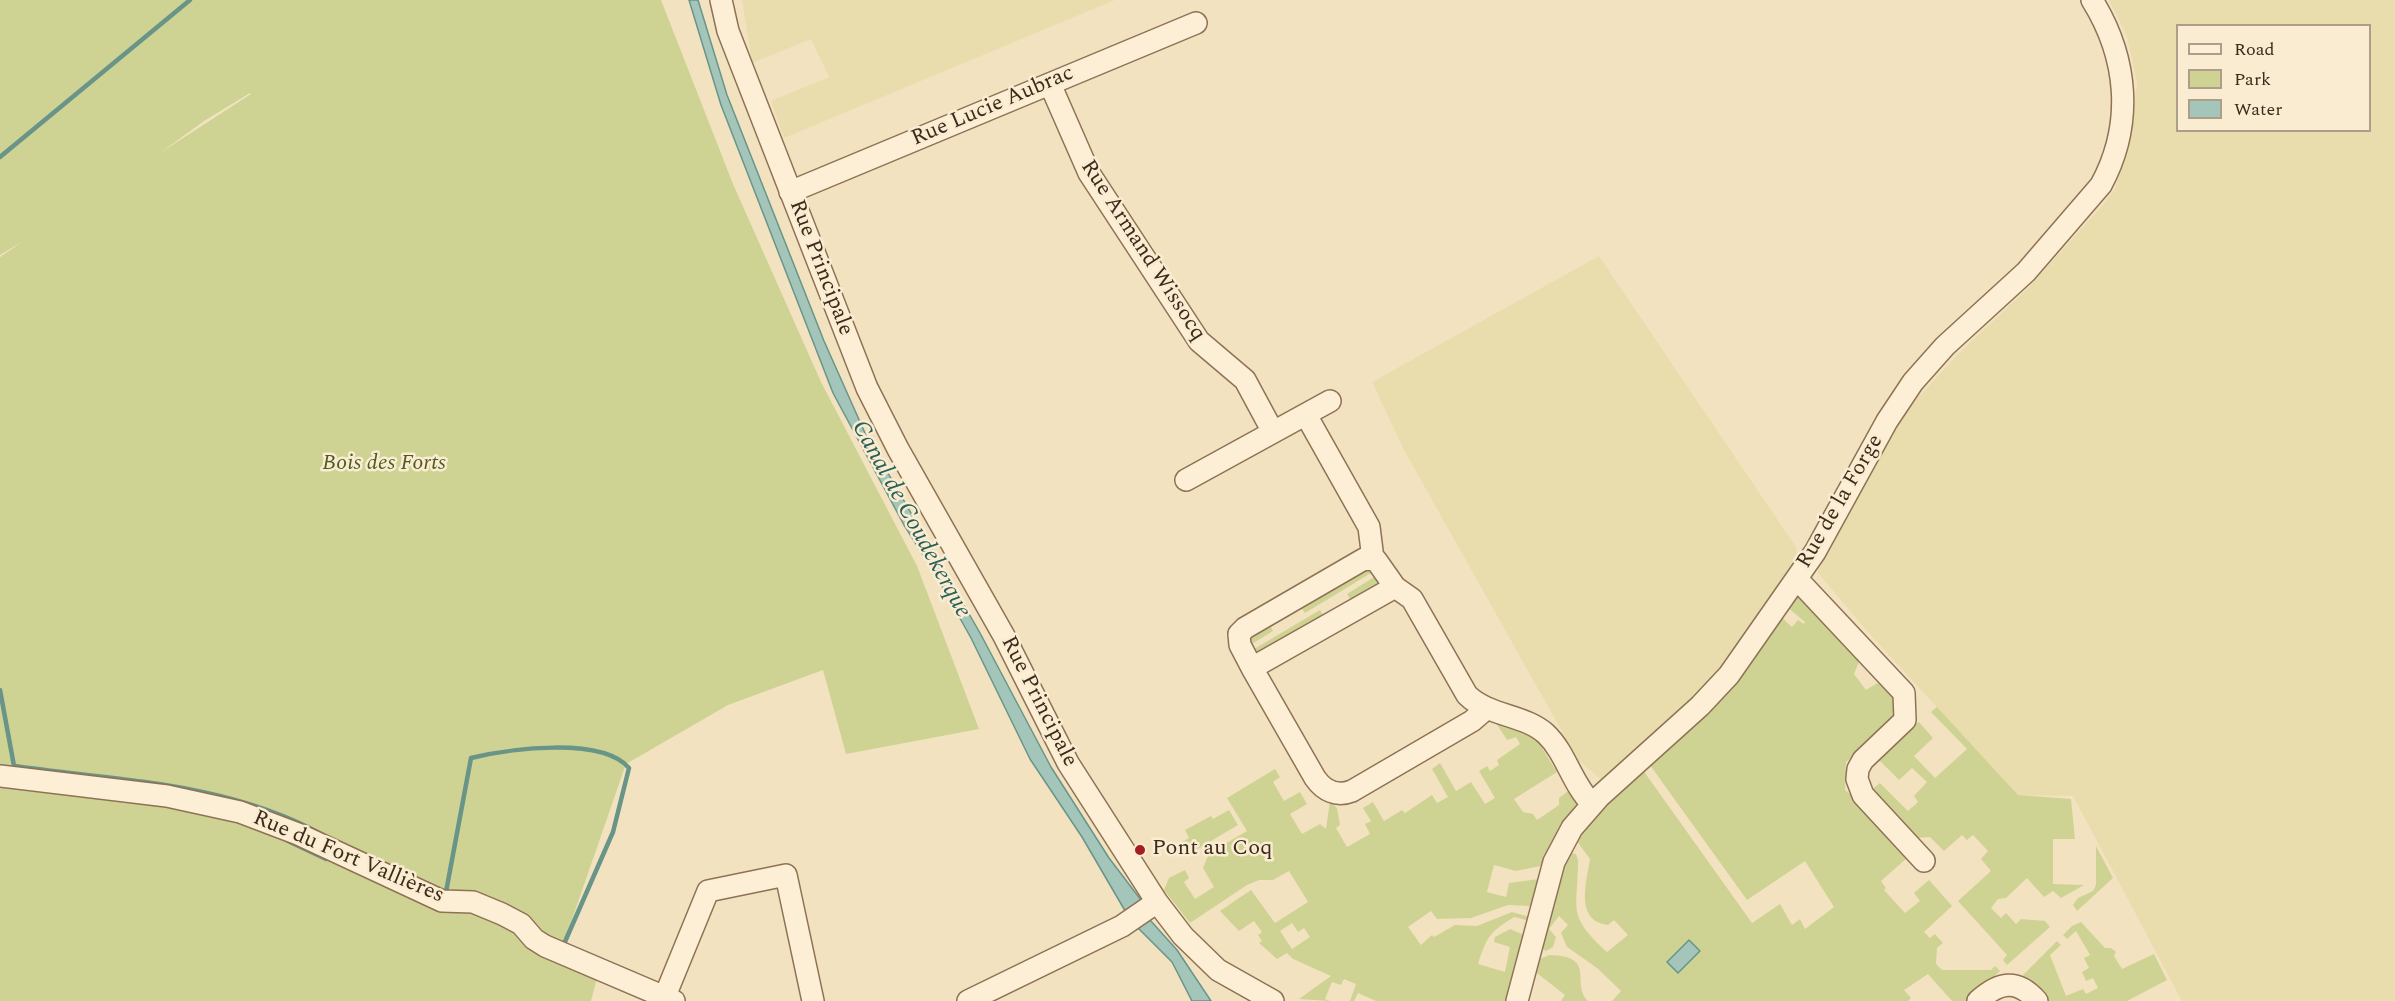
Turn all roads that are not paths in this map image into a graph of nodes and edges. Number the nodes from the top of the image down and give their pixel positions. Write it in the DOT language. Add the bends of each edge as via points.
graph roads {
  1 [pos="721,0"];
  2 [pos="732,0"];
  3 [pos="2092,0"];
  4 [pos="1196,23"];
  5 [pos="740,57"];
  6 [pos="1050,84"];
  7 [pos="790,192"];
  8 [pos="1330,401"];
  9 [pos="1306,415"];
  10 [pos="1274,432"];
  11 [pos="1186,480"];
  12 [pos="1372,559"];
  13 [pos="1797,579"];
  14 [pos="1395,587"];
  15 [pos="1252,668"];
  16 [pos="1487,708"];
  17 [pos="0,776"];
  18 [pos="1592,804"];
  19 [pos="1924,861"];
  20 [pos="1153,904"];
  21 [pos="670,999"];
  22 [pos="813,1001"];
  23 [pos="968,1001"];
  24 [pos="1273,1001"];
  25 [pos="1517,1001"];
  26 [pos="1978,1001"];
  27 [pos="2037,1001"];
  1 -- 5 [label="street, Rue Principale"];
  2 -- 5 [label="street, Rue Principale"];
  3 -- 13 [label="street, Rue de la Forge" via="2112,38 2123,83 2119,132 2105,178 2075,219 2026,272 1949,341 1913,382"];
  4 -- 6 [label="street, Rue Lucie Aubrac"];
  5 -- 7 [label="street, Rue Principale"];
  6 -- 7 [label="street, Rue Lucie Aubrac"];
  6 -- 10 [label="street, Rue Armand Wissocq" via="1082,160 1102,192 1199,341 1245,380"];
  7 -- 20 [label="street, Rue Principale" via="860,372 891,436 1004,636 1068,763"];
  8 -- 9 [label="street"];
  9 -- 10 [label="street"];
  9 -- 12 [label="street" via="1369,527"];
  10 -- 11 [label="street"];
  12 -- 14 [label="street" via="1380,563"];
  12 -- 15 [label="street" via="1360,561 1241,631 1240,645"];
  13 -- 18 [label="street, Rue de la Forge" via="1714,692"];
  13 -- 19 [label="street" via="1904,693 1905,720 1863,760 1857,779 1863,795"];
  14 -- 15 [label="street"];
  14 -- 16 [label="street" via="1412,599 1467,695"];
  15 -- 16 [label="street" via="1315,778 1334,793 1352,791 1472,721"];
  16 -- 18 [label="street" via="1545,732"];
  17 -- 21 [label="street, Rue du Fort Vallières" via="167,796 261,819 442,901 473,902 502,914 521,924 545,946"];
  18 -- 25 [label="street, Rue de la Forge" via="1557,854"];
  20 -- 23 [label="street" via="1128,922"];
  20 -- 24 [label="street, Rue Principale" via="1209,963"];
  21 -- 22 [label="street" via="708,891 786,875"];
  26 -- 27 [label="street" via="1994,988 2007,985 2025,989"];
}
